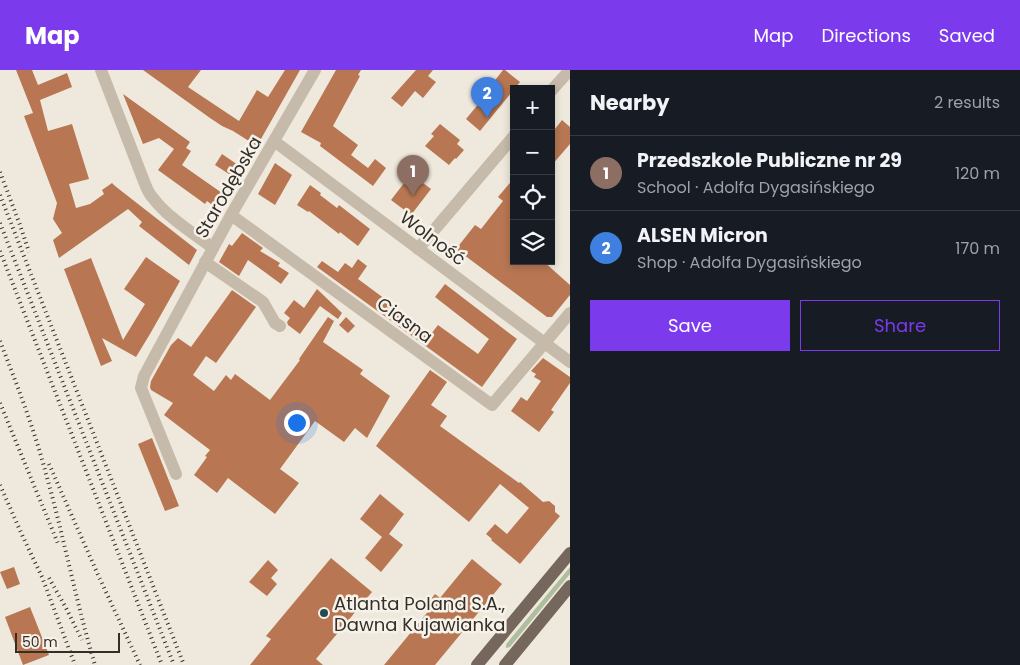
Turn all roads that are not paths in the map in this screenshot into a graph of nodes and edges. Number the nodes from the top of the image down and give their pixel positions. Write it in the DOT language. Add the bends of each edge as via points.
graph roads {
  1 [pos="101,70"];
  2 [pos="314,70"];
  3 [pos="568,71"];
  4 [pos="555,86"];
  5 [pos="274,141"];
  6 [pos="510,141"];
  7 [pos="231,215"];
  8 [pos="213,248"];
  9 [pos="418,249"];
  10 [pos="205,262"];
  11 [pos="570,313"];
  12 [pos="280,326"];
  13 [pos="544,343"];
  14 [pos="570,362"];
  15 [pos="176,474"];
  16 [pos="570,553"];
  17 [pos="570,586"];
  18 [pos="477,665"];
  19 [pos="505,665"];
  1 -- 8 [label="street" via="152,197"];
  2 -- 5 [label="street, Starodębska"];
  3 -- 4 [label="street"];
  5 -- 7 [label="street, Starodębska"];
  5 -- 9 [label="street, Wolność"];
  6 -- 9 [label="street"];
  7 -- 8 [label="street, Starodębska"];
  7 -- 13 [label="street, Ciasna" via="492,405"];
  8 -- 10 [label="street, Starodębska"];
  9 -- 13 [label="street, Wolność"];
  10 -- 12 [label="street" via="263,302"];
  10 -- 15 [label="street, Starodębska" via="144,376 141,388"];
  11 -- 13 [label="street"];
  13 -- 14 [label="street, Wolność"];
  16 -- 18 [label="main road"];
  17 -- 19 [label="main road"];
}
